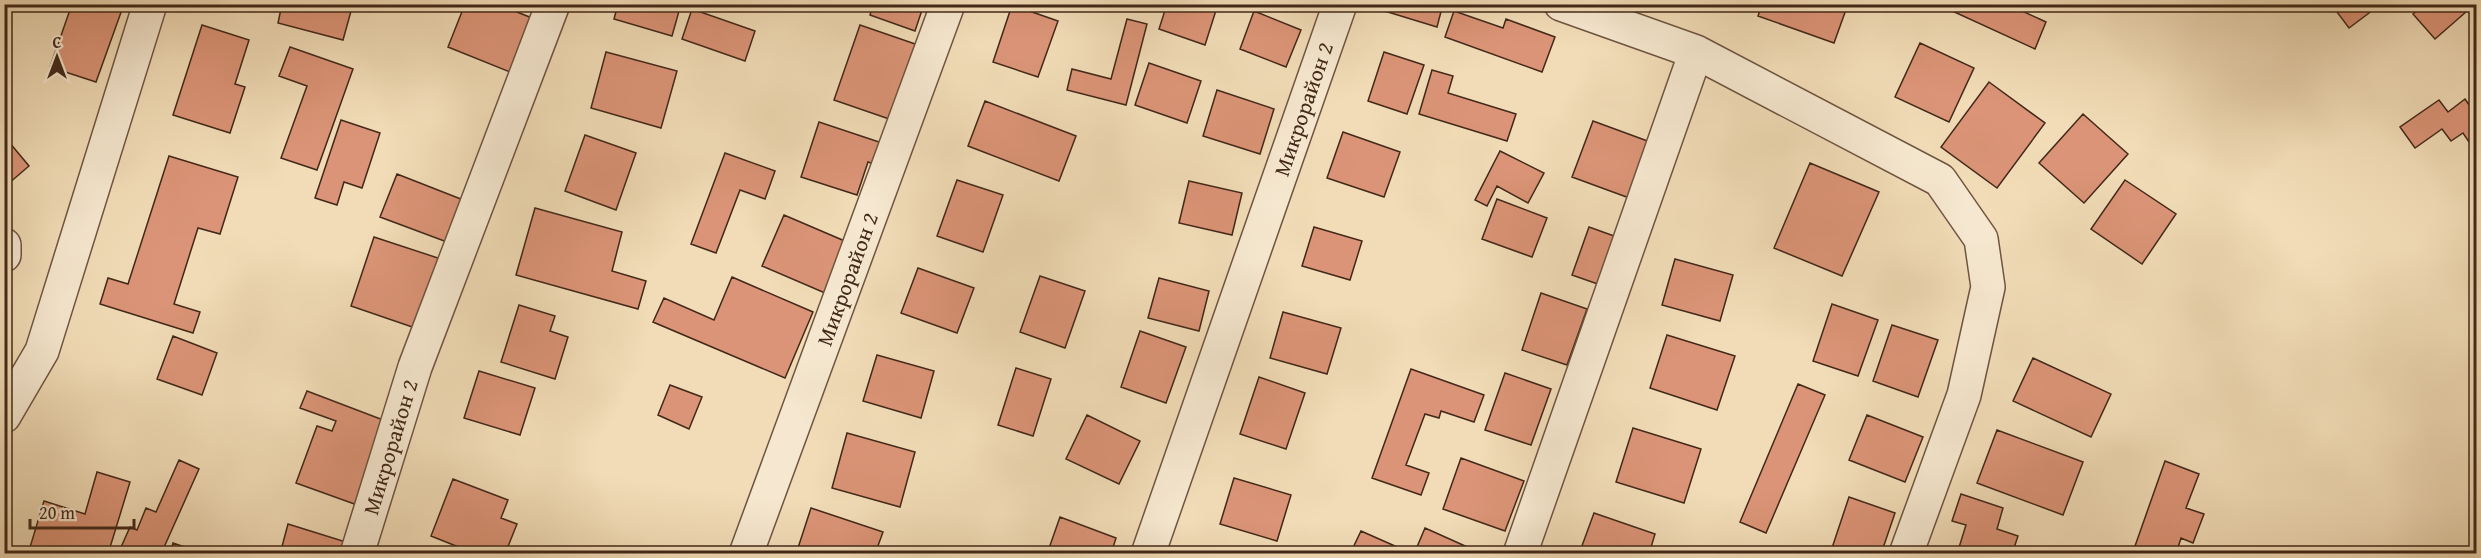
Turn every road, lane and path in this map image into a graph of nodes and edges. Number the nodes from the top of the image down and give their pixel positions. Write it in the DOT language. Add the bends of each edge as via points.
graph roads {
  1 [pos="150,4"];
  2 [pos="553,4"];
  3 [pos="948,4"];
  4 [pos="1340,4"];
  5 [pos="1561,4"];
  6 [pos="1696,52"];
  7 [pos="4,245"];
  8 [pos="4,255"];
  9 [pos="4,416"];
  10 [pos="357,554"];
  11 [pos="746,554"];
  12 [pos="1148,554"];
  13 [pos="1520,554"];
  14 [pos="1906,554"];
  1 -- 9 [label="street" via="42,351"];
  2 -- 10 [label="street, Микрорайон 2" via="415,367"];
  3 -- 11 [label="street, Микрорайон 2"];
  4 -- 12 [label="street, Микрорайон 2"];
  5 -- 6 [label="street"];
  6 -- 13 [label="street"];
  6 -- 14 [label="street" via="1940,180 1981,240 1988,287 1964,395"];
  7 -- 8 [label="street"];
}
